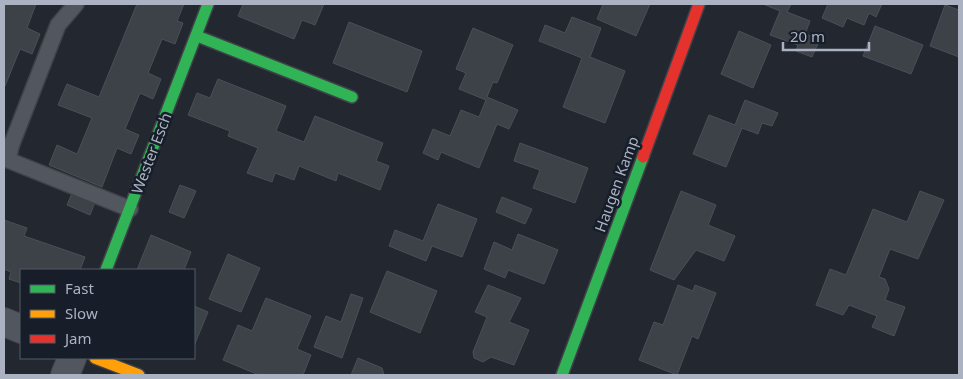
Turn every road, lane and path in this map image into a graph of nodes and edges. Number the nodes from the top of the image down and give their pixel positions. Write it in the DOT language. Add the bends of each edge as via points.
graph roads {
  1 [pos="76,4"];
  2 [pos="208,4"];
  3 [pos="699,4"];
  4 [pos="197,36"];
  5 [pos="352,97"];
  6 [pos="7,146"];
  7 [pos="130,209"];
  8 [pos="106,269"];
  9 [pos="4,322"];
  10 [pos="20,328"];
  11 [pos="72,359"];
  12 [pos="98,359"];
  13 [pos="65,375"];
  14 [pos="139,375"];
  15 [pos="562,375"];
  1 -- 6 [label="lane" via="58,25"];
  2 -- 4 [label="street, Wester Esch"];
  3 -- 15 [label="street, Haugen Kamp"];
  4 -- 5 [label="street"];
  4 -- 7 [label="street, Wester Esch"];
  6 -- 7 [label="lane" via="8,160"];
  7 -- 8 [label="street, Wester Esch"];
  9 -- 10 [label="street"];
  11 -- 13 [label="street"];
  12 -- 14 [label="street"];
}
